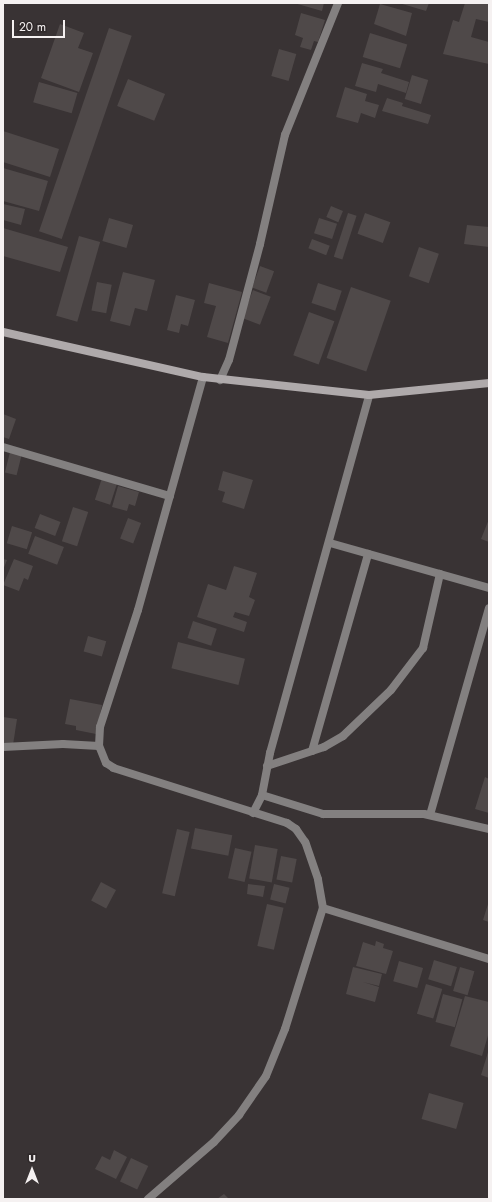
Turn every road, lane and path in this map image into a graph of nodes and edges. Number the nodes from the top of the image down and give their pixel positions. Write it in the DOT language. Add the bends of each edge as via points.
graph roads {
  1 [pos="338,3"];
  2 [pos="3,332"];
  3 [pos="203,377"];
  4 [pos="220,380"];
  5 [pos="489,383"];
  6 [pos="369,395"];
  7 [pos="3,448"];
  8 [pos="170,496"];
  9 [pos="330,543"];
  10 [pos="368,554"];
  11 [pos="440,574"];
  12 [pos="489,588"];
  13 [pos="489,608"];
  14 [pos="99,746"];
  15 [pos="3,747"];
  16 [pos="312,751"];
  17 [pos="267,766"];
  18 [pos="262,795"];
  19 [pos="252,813"];
  20 [pos="430,815"];
  21 [pos="489,829"];
  22 [pos="323,908"];
  23 [pos="489,959"];
  24 [pos="148,1199"];
  1 -- 4 [label="street" via="285,135 229,360"];
  2 -- 3 [label="main road"];
  3 -- 4 [label="main road"];
  3 -- 8 [label="street"];
  4 -- 6 [label="main road"];
  5 -- 6 [label="main road"];
  6 -- 9 [label="street"];
  7 -- 8 [label="street"];
  8 -- 14 [label="street" via="138,610 100,727"];
  9 -- 10 [label="street"];
  9 -- 17 [label="street"];
  10 -- 11 [label="street"];
  10 -- 16 [label="street"];
  11 -- 12 [label="street"];
  11 -- 16 [label="street" via="423,648 414,661 391,690 343,736"];
  13 -- 20 [label="street"];
  14 -- 15 [label="street" via="63,744"];
  14 -- 19 [label="street" via="106,763 114,768"];
  16 -- 17 [label="street"];
  17 -- 18 [label="street"];
  18 -- 19 [label="street"];
  18 -- 20 [label="street" via="323,814"];
  19 -- 22 [label="street" via="287,823 296,829 305,842"];
  20 -- 21 [label="street"];
  22 -- 23 [label="street"];
  22 -- 24 [label="street" via="285,1029 266,1076 239,1115 214,1142"];
}
